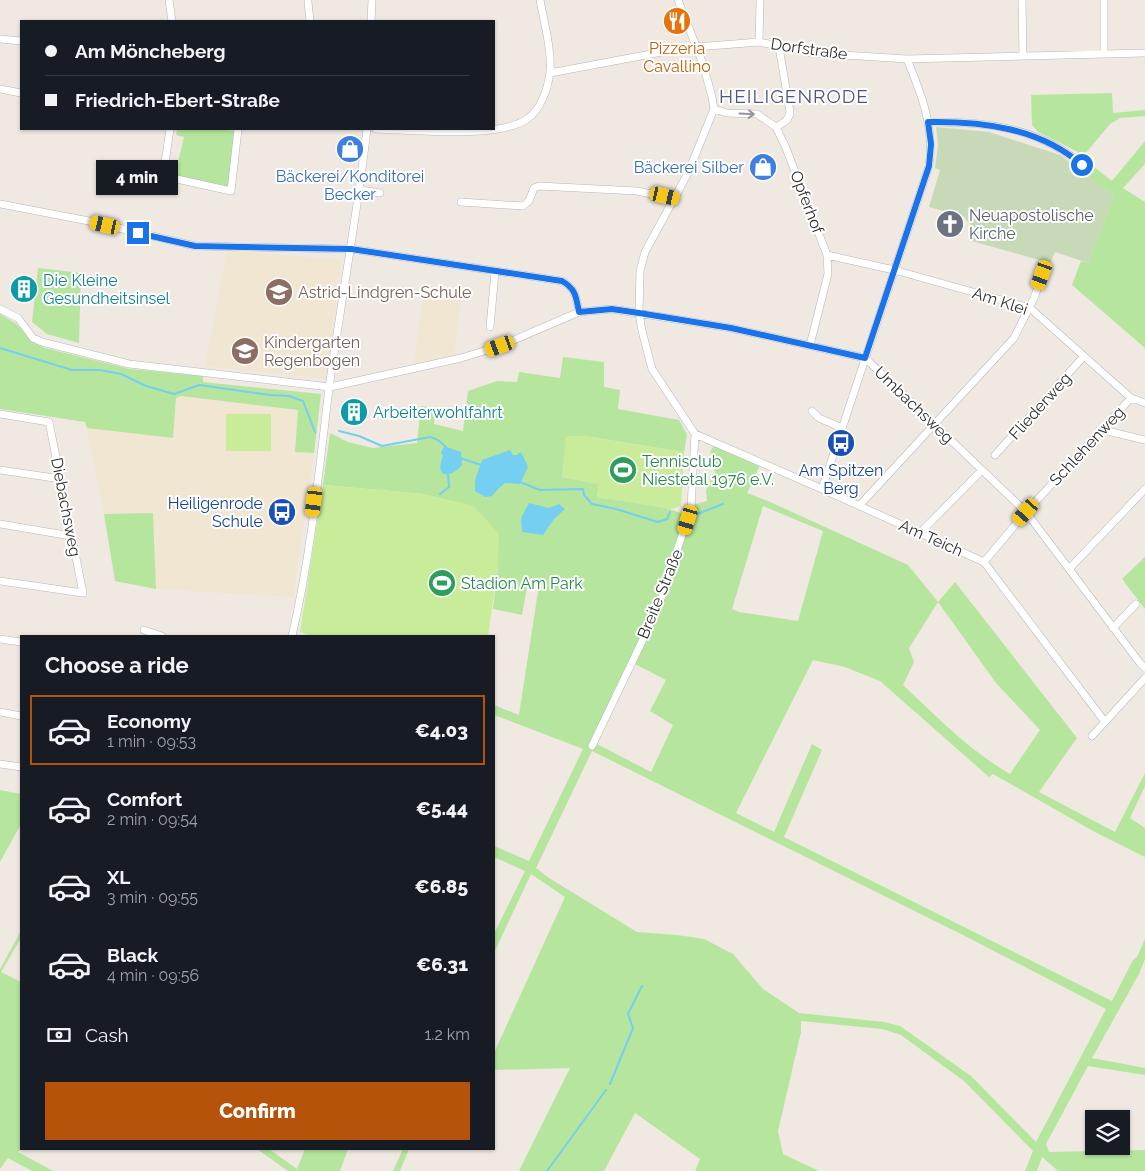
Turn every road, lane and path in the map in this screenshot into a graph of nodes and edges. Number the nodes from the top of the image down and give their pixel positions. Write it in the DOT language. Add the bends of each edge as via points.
graph roads {
  1 [pos="169,0"];
  2 [pos="372,0"];
  3 [pos="540,0"];
  4 [pos="678,0"];
  5 [pos="760,0"];
  6 [pos="1022,0"];
  7 [pos="1104,0"];
  8 [pos="308,2"];
  9 [pos="172,20"];
  10 [pos="310,20"];
  11 [pos="371,20"];
  12 [pos="0,40"];
  13 [pos="20,41"];
  14 [pos="759,42"];
  15 [pos="696,47"];
  16 [pos="779,47"];
  17 [pos="1145,53"];
  18 [pos="1104,54"];
  19 [pos="1023,55"];
  20 [pos="907,59"];
  21 [pos="550,73"];
  22 [pos="0,90"];
  23 [pos="20,93"];
  24 [pos="714,109"];
  25 [pos="928,122"];
  26 [pos="776,127"];
  27 [pos="495,128"];
  28 [pos="170,130"];
  29 [pos="238,130"];
  30 [pos="367,130"];
  31 [pos="1082,165"];
  32 [pos="135,169"];
  33 [pos="163,176"];
  34 [pos="360,190"];
  35 [pos="380,192"];
  36 [pos="674,199"];
  37 [pos="461,202"];
  38 [pos="0,204"];
  39 [pos="351,249"];
  40 [pos="827,255"];
  41 [pos="1046,265"];
  42 [pos="894,270"];
  43 [pos="496,272"];
  44 [pos="1030,308"];
  45 [pos="0,309"];
  46 [pos="579,312"];
  47 [pos="639,313"];
  48 [pos="490,327"];
  49 [pos="810,345"];
  50 [pos="1084,356"];
  51 [pos="865,358"];
  52 [pos="330,387"];
  53 [pos="1131,398"];
  54 [pos="1145,403"];
  55 [pos="812,411"];
  56 [pos="0,414"];
  57 [pos="934,425"];
  58 [pos="842,428"];
  59 [pos="1103,430"];
  60 [pos="695,434"];
  61 [pos="1145,440"];
  62 [pos="995,455"];
  63 [pos="0,470"];
  64 [pos="982,470"];
  65 [pos="62,480"];
  66 [pos="822,489"];
  67 [pos="1145,489"];
  68 [pos="859,506"];
  69 [pos="1026,512"];
  70 [pos="0,524"];
  71 [pos="920,533"];
  72 [pos="71,536"];
  73 [pos="984,562"];
  74 [pos="1070,568"];
  75 [pos="0,581"];
  76 [pos="1136,604"];
  77 [pos="1113,628"];
  78 [pos="144,630"];
  79 [pos="159,635"];
  80 [pos="292,635"];
  81 [pos="0,639"];
  82 [pos="20,642"];
  83 [pos="1145,668"];
  84 [pos="1145,678"];
  85 [pos="0,712"];
  86 [pos="20,716"];
  87 [pos="1105,722"];
  88 [pos="1092,736"];
  89 [pos="592,746"];
  90 [pos="0,764"];
  91 [pos="20,767"];
  1 -- 9 [label="street"];
  2 -- 11 [label="street"];
  3 -- 21 [label="street"];
  4 -- 15 [label="street"];
  5 -- 14 [label="street"];
  6 -- 19 [label="street"];
  7 -- 18 [label="street"];
  8 -- 10 [label="street"];
  12 -- 13 [label="street"];
  14 -- 15 [label="street, Dorfstraße"];
  14 -- 16 [label="street, Dorfstraße"];
  15 -- 21 [label="street, Dorfstraße"];
  15 -- 24 [label="street"];
  16 -- 20 [label="street, Dorfstraße" via="812,53"];
  16 -- 26 [label="street" via="790,112 789,118"];
  17 -- 18 [label="street, Dorfstraße"];
  18 -- 19 [label="street, Dorfstraße"];
  19 -- 20 [label="street, Dorfstraße"];
  20 -- 25 [label="street"];
  21 -- 27 [label="street" via="540,106 528,119"];
  22 -- 23 [label="street"];
  24 -- 26 [label="street, one-way" via="757,114"];
  24 -- 36 [label="street"];
  25 -- 31 [label="street" via="984,124 1014,130 1066,151"];
  25 -- 42 [label="street" via="929,166"];
  26 -- 40 [label="street, Opferhof"];
  28 -- 33 [label="street"];
  29 -- 33 [label="street" via="231,191"];
  30 -- 34 [label="street"];
  32 -- 33 [label="street"];
  34 -- 35 [label="street"];
  34 -- 39 [label="street"];
  36 -- 37 [label="street" via="637,191 539,186 534,188 529,201 523,206"];
  36 -- 47 [label="street" via="645,252 640,271"];
  38 -- 39 [label="street" via="195,246"];
  39 -- 43 [label="street"];
  39 -- 52 [label="street"];
  40 -- 42 [label="street, Am Klei"];
  40 -- 49 [label="street, Opferhof" via="828,274"];
  41 -- 44 [label="street"];
  42 -- 44 [label="street, Am Klei"];
  42 -- 51 [label="street"];
  43 -- 46 [label="street" via="562,281 571,286"];
  43 -- 48 [label="street"];
  44 -- 50 [label="street, Am Klei"];
  44 -- 57 [label="street" via="1014,338"];
  45 -- 52 [label="street, Umbachsweg" via="18,318 32,338 111,360"];
  46 -- 47 [label="street, Umbachsweg" via="612,309"];
  46 -- 52 [label="street, Umbachsweg" via="480,353"];
  47 -- 49 [label="street, Umbachsweg"];
  47 -- 60 [label="street" via="652,370"];
  49 -- 51 [label="street, Umbachsweg"];
  50 -- 53 [label="street, Am Klei"];
  50 -- 62 [label="street, Fliederweg"];
  51 -- 57 [label="street, Umbachsweg"];
  51 -- 58 [label="street"];
  52 -- 80 [label="street"];
  53 -- 54 [label="street, Am Klei"];
  53 -- 59 [label="street, Schlehenweg"];
  55 -- 58 [label="street" via="819,418"];
  56 -- 65 [label="street, Diebachsweg" via="49,422"];
  57 -- 64 [label="street, Umbachsweg"];
  57 -- 68 [label="street"];
  58 -- 66 [label="street"];
  59 -- 61 [label="street"];
  59 -- 69 [label="street, Schlehenweg"];
  60 -- 66 [label="street, Am Teich"];
  60 -- 89 [label="street, Breite Straße" via="691,508 670,574 658,608"];
  63 -- 65 [label="street"];
  64 -- 69 [label="street, Umbachsweg"];
  64 -- 71 [label="street"];
  65 -- 72 [label="street, Diebachsweg"];
  66 -- 68 [label="street, Am Teich"];
  67 -- 74 [label="street"];
  68 -- 71 [label="street, Am Teich"];
  69 -- 73 [label="street, Schlehenweg"];
  69 -- 74 [label="street, Umbachsweg"];
  70 -- 72 [label="street"];
  71 -- 73 [label="street, Am Teich"];
  72 -- 75 [label="street, Diebachsweg" via="83,593"];
  73 -- 87 [label="street, Am Teich"];
  74 -- 77 [label="street, Umbachsweg"];
  76 -- 77 [label="street"];
  77 -- 83 [label="street, Umbachsweg"];
  78 -- 79 [label="street"];
  81 -- 82 [label="street"];
  84 -- 87 [label="street"];
  85 -- 86 [label="street"];
  87 -- 88 [label="street"];
  90 -- 91 [label="street"];
}
